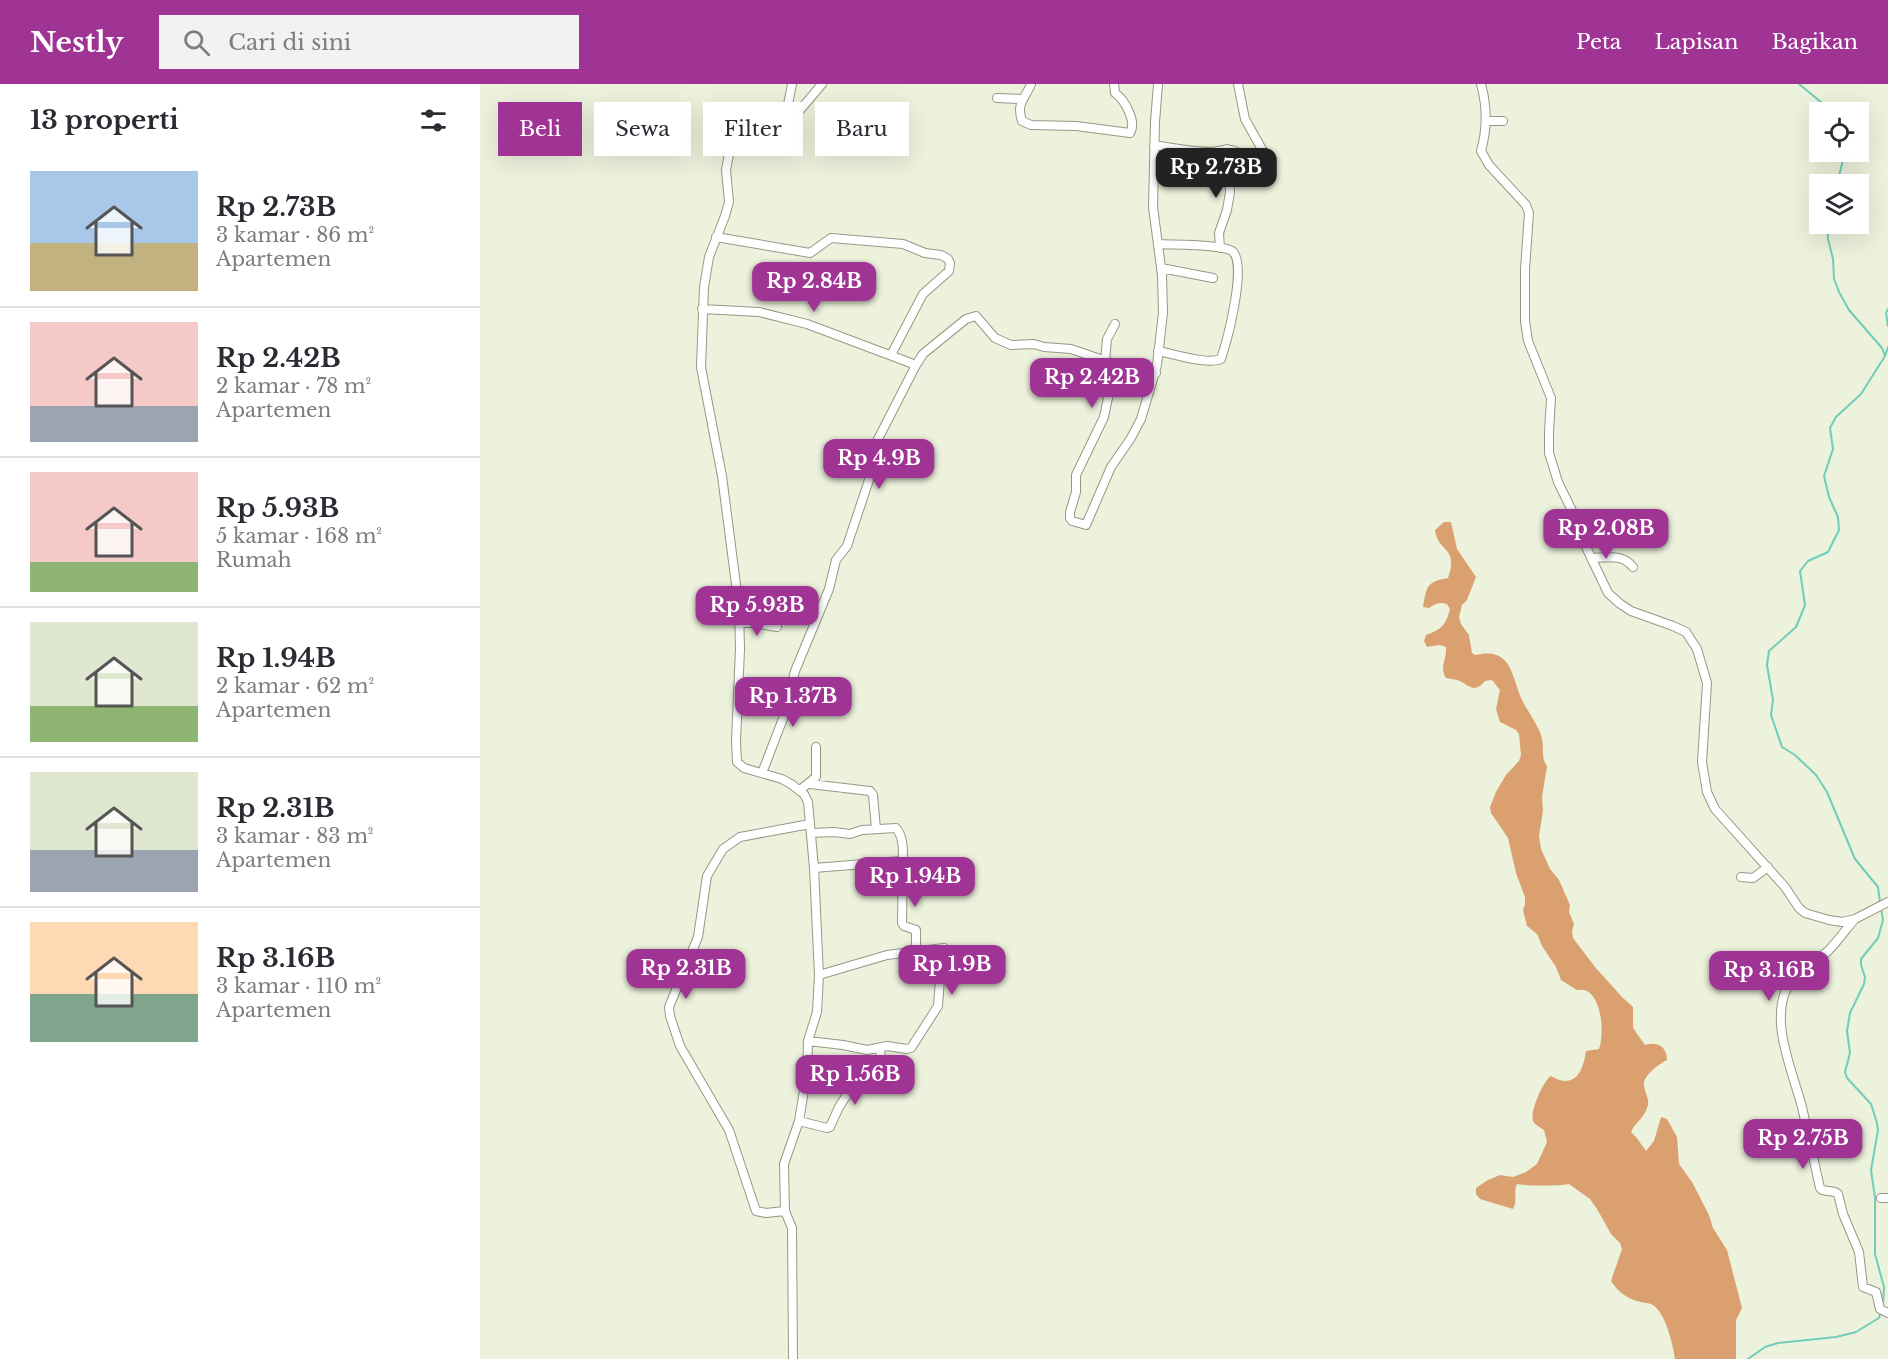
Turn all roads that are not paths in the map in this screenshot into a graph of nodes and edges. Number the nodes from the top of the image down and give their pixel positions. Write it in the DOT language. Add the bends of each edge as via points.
graph roads {
  1 [pos="792,84"];
  2 [pos="822,84"];
  3 [pos="1030,84"];
  4 [pos="1114,84"];
  5 [pos="1158,84"];
  6 [pos="1238,84"];
  7 [pos="1481,84"];
  8 [pos="997,98"];
  9 [pos="1022,99"];
  10 [pos="788,102"];
  11 [pos="803,106"];
  12 [pos="1486,121"];
  13 [pos="1503,122"];
  14 [pos="1154,145"];
  15 [pos="1227,149"];
  16 [pos="729,156"];
  17 [pos="716,237"];
  18 [pos="1158,244"];
  19 [pos="1220,248"];
  20 [pos="1161,268"];
  21 [pos="1213,278"];
  22 [pos="702,309"];
  23 [pos="1115,324"];
  24 [pos="1158,351"];
  25 [pos="891,355"];
  26 [pos="1105,361"];
  27 [pos="1115,364"];
  28 [pos="916,365"];
  29 [pos="1156,373"];
  30 [pos="1591,558"];
  31 [pos="1633,567"];
  32 [pos="740,623"];
  33 [pos="777,627"];
  34 [pos="816,747"];
  35 [pos="762,773"];
  36 [pos="810,783"];
  37 [pos="800,790"];
  38 [pos="810,824"];
  39 [pos="876,829"];
  40 [pos="811,833"];
  41 [pos="903,858"];
  42 [pos="1768,867"];
  43 [pos="814,868"];
  44 [pos="1741,877"];
  45 [pos="1888,902"];
  46 [pos="1855,919"];
  47 [pos="916,951"];
  48 [pos="819,975"];
  49 [pos="808,1041"];
  50 [pos="881,1047"];
  51 [pos="799,1121"];
  52 [pos="784,1211"];
  53 [pos="1885,1312"];
  54 [pos="793,1359"];
  1 -- 10 [label="street"];
  2 -- 11 [label="street"];
  3 -- 9 [label="street"];
  4 -- 9 [label="street" via="1115,93 1126,102 1133,124 1130,133 1031,125 1022,121"];
  5 -- 14 [label="street"];
  6 -- 15 [label="street" via="1245,119 1264,153"];
  7 -- 12 [label="street"];
  8 -- 9 [label="street"];
  12 -- 13 [label="street"];
  12 -- 30 [label="street" via="1481,151 1529,213 1525,269 1528,341 1551,398 1549,453"];
  14 -- 15 [label="street" via="1211,152"];
  14 -- 18 [label="street"];
  15 -- 19 [label="street" via="1230,192 1219,233"];
  16 -- 17 [label="street" via="729,202"];
  17 -- 22 [label="street" via="709,256"];
  17 -- 25 [label="street" via="810,253 828,239 852,239 903,244 941,255 950,263 949,271 923,294"];
  18 -- 19 [label="street"];
  18 -- 20 [label="street"];
  19 -- 24 [label="street" via="1234,254 1238,281 1221,359"];
  20 -- 21 [label="street"];
  20 -- 24 [label="street" via="1163,313"];
  22 -- 25 [label="street" via="762,313 807,324"];
  22 -- 32 [label="street" via="701,367 722,476"];
  23 -- 26 [label="street" via="1107,339"];
  24 -- 29 [label="street"];
  25 -- 28 [label="street"];
  26 -- 27 [label="street"];
  26 -- 28 [label="street" via="1063,347 1011,345 995,338 976,316 966,319 928,349"];
  27 -- 29 [label="street"];
  27 -- 29 [label="street" via="1104,417 1076,475 1070,518 1079,524 1086,525 1111,467 1141,419"];
  28 -- 35 [label="street" via="875,445 870,477 847,546 836,560"];
  30 -- 31 [label="street" via="1621,558"];
  30 -- 42 [label="street" via="1608,593 1619,603 1686,632 1697,649 1707,683 1702,762 1707,792 1724,821"];
  32 -- 33 [label="street"];
  32 -- 35 [label="street" via="737,762"];
  34 -- 36 [label="street" via="816,777"];
  35 -- 37 [label="street"];
  36 -- 37 [label="street"];
  36 -- 39 [label="street" via="870,791"];
  37 -- 38 [label="street" via="808,802"];
  38 -- 40 [label="street"];
  38 -- 52 [label="street" via="740,837 723,849 707,876 699,933 669,1007 680,1046 729,1130 756,1211"];
  39 -- 40 [label="street" via="850,834"];
  39 -- 41 [label="street" via="897,829"];
  40 -- 43 [label="street"];
  41 -- 43 [label="street"];
  41 -- 47 [label="street" via="902,923 916,930"];
  42 -- 44 [label="street" via="1753,878"];
  42 -- 46 [label="street" via="1805,913 1842,922"];
  43 -- 48 [label="street"];
  45 -- 46 [label="street"];
  46 -- 53 [label="street" via="1827,951 1792,978 1783,997 1781,1018 1784,1046 1820,1188 1838,1194 1859,1252 1863,1287 1876,1292"];
  47 -- 48 [label="street" via="887,955"];
  47 -- 50 [label="street" via="940,949 936,1011 911,1048"];
  48 -- 49 [label="street" via="817,1012"];
  49 -- 50 [label="street" via="860,1050"];
  49 -- 51 [label="street"];
  50 -- 51 [label="street" via="879,1071 855,1082 830,1127"];
  51 -- 52 [label="street" via="784,1164"];
  52 -- 54 [label="street" via="792,1228"];
}
